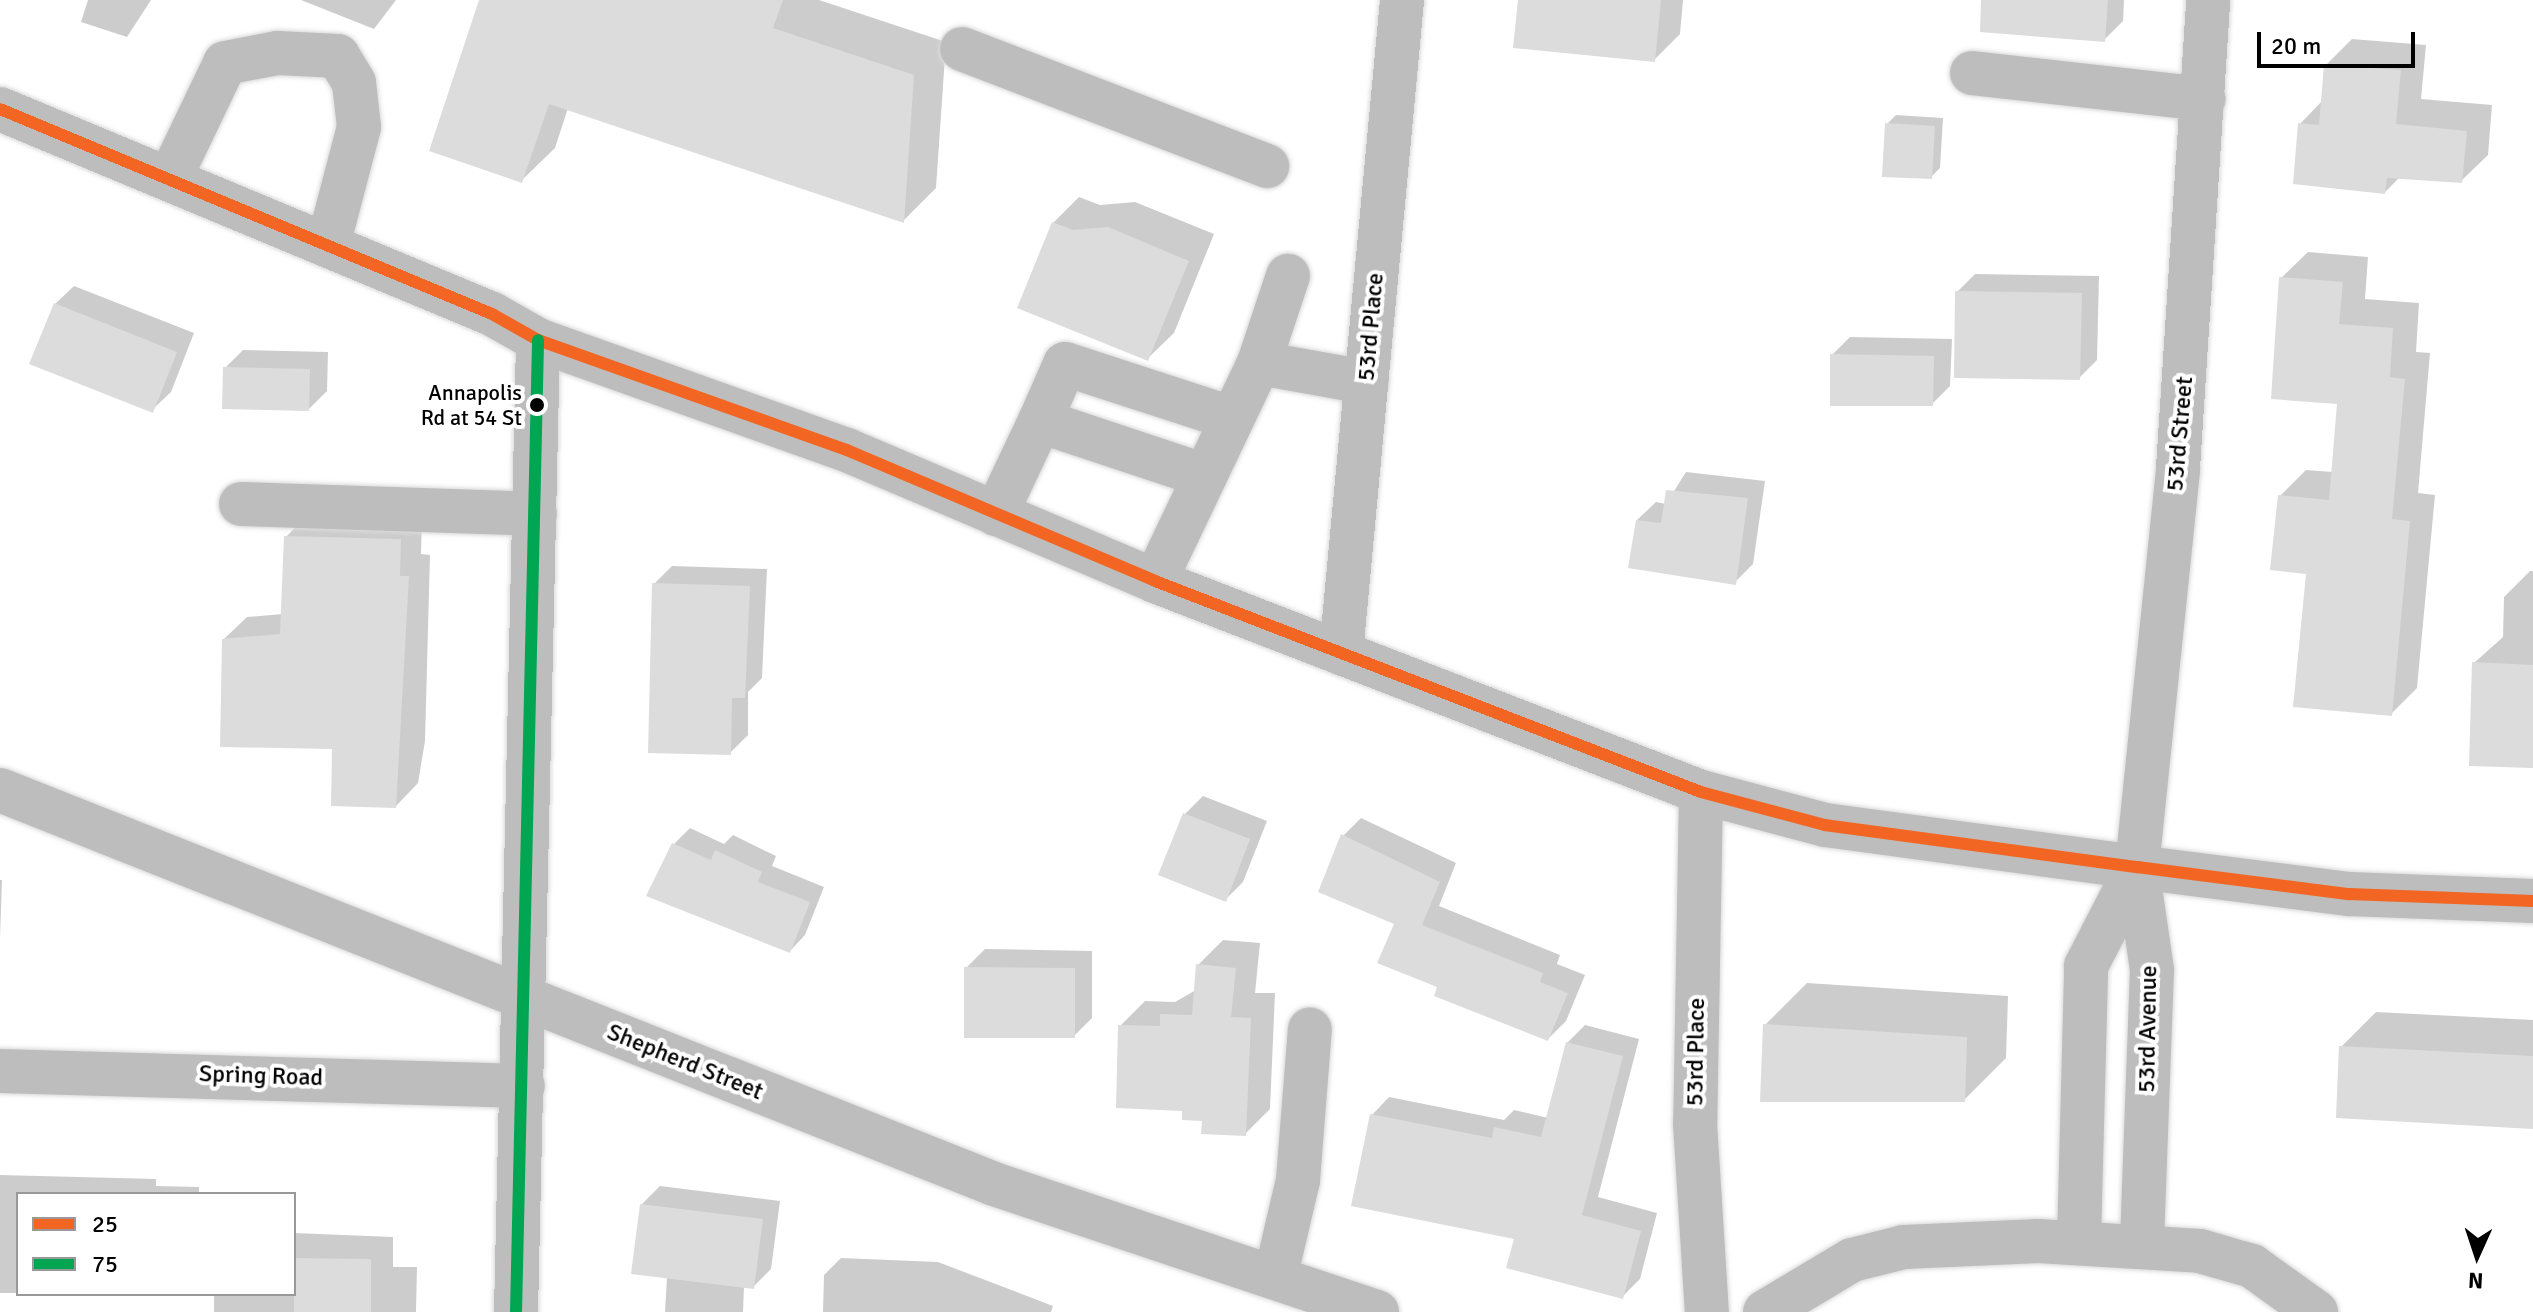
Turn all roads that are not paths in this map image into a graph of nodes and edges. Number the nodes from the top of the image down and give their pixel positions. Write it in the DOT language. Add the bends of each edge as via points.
graph roads {
  1 [pos="1402,0"];
  2 [pos="2208,0"];
  3 [pos="962,49"];
  4 [pos="1972,73"];
  5 [pos="2204,99"];
  6 [pos="0,109"];
  7 [pos="1267,166"];
  8 [pos="170,178"];
  9 [pos="328,245"];
  10 [pos="1288,276"];
  11 [pos="538,340"];
  12 [pos="1259,363"];
  13 [pos="1366,382"];
  14 [pos="1231,418"];
  15 [pos="1040,421"];
  16 [pos="1205,476"];
  17 [pos="241,504"];
  18 [pos="535,514"];
  19 [pos="996,514"];
  20 [pos="1155,581"];
  21 [pos="1341,653"];
  22 [pos="0,790"];
  23 [pos="1701,792"];
  24 [pos="2137,867"];
  25 [pos="2533,901"];
  26 [pos="525,998"];
  27 [pos="1310,1029"];
  28 [pos="0,1071"];
  29 [pos="523,1086"];
  30 [pos="2079,1241"];
  31 [pos="2142,1242"];
  32 [pos="1276,1274"];
  33 [pos="516,1312"];
  34 [pos="1377,1312"];
  35 [pos="1707,1312"];
  36 [pos="1765,1312"];
  37 [pos="2316,1312"];
  1 -- 13 [label="street, 53rd Place"];
  2 -- 5 [label="street, 53rd Street"];
  3 -- 7 [label="street"];
  4 -- 5 [label="street"];
  5 -- 24 [label="street, 53rd Street" via="2178,468"];
  6 -- 8 [label="street"];
  8 -- 9 [label="street"];
  8 -- 9 [label="street" via="225,63 278,53 338,56 354,83 359,127"];
  9 -- 11 [label="street"];
  10 -- 12 [label="street"];
  11 -- 18 [label="street"];
  11 -- 19 [label="street" via="847,450"];
  12 -- 13 [label="street"];
  12 -- 14 [label="street"];
  13 -- 21 [label="street, 53rd Place"];
  14 -- 15 [label="street" via="1065,364"];
  14 -- 16 [label="street"];
  15 -- 16 [label="street"];
  15 -- 19 [label="street"];
  16 -- 20 [label="street"];
  17 -- 18 [label="street"];
  18 -- 26 [label="street"];
  19 -- 20 [label="street"];
  20 -- 21 [label="street"];
  21 -- 23 [label="street"];
  22 -- 26 [label="street, Shepherd Street"];
  23 -- 24 [label="street" via="1825,825"];
  23 -- 35 [label="street, 53rd Place" via="1695,1123"];
  24 -- 25 [label="street" via="2349,894"];
  24 -- 30 [label="street" via="2086,966"];
  24 -- 31 [label="street, 53rd Avenue" via="2152,970"];
  26 -- 29 [label="street"];
  26 -- 32 [label="street, Shepherd Street" via="994,1184"];
  27 -- 32 [label="street" via="1296,1192"];
  28 -- 29 [label="street, Spring Road"];
  29 -- 33 [label="street"];
  30 -- 31 [label="street"];
  30 -- 36 [label="street" via="1904,1247 1811,1278"];
  31 -- 37 [label="street" via="2252,1266"];
  32 -- 34 [label="street, Shepherd Street"];
}
